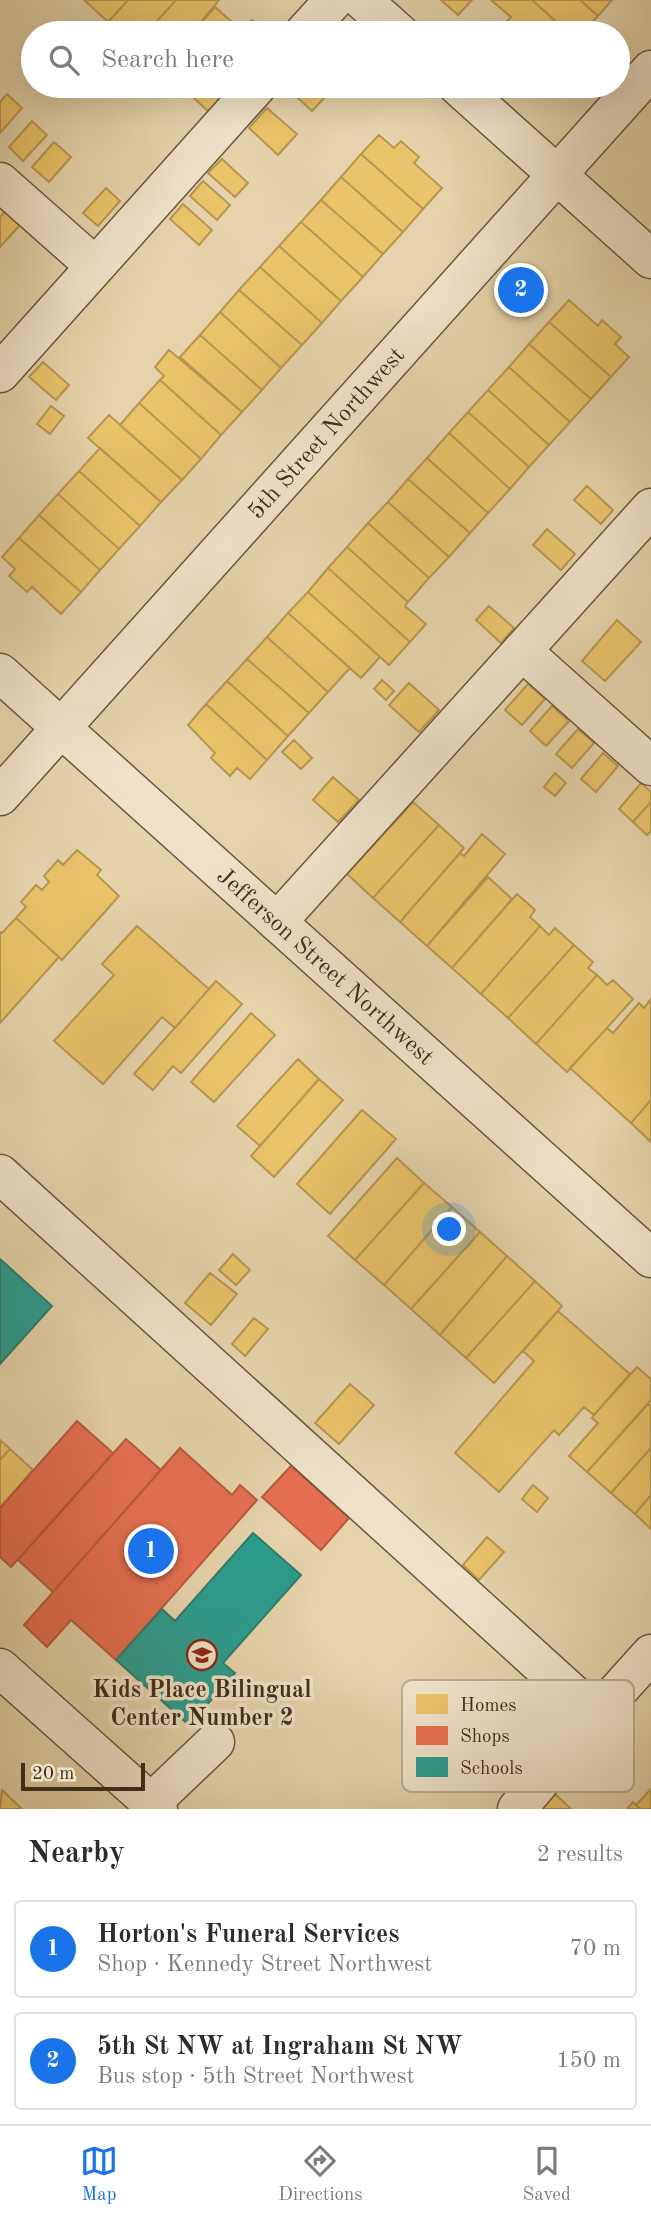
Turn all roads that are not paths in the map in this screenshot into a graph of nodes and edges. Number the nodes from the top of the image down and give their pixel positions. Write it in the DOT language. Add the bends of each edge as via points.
graph roads {
  1 [pos="334,0"];
  2 [pos="362,0"];
  3 [pos="315,21"];
  4 [pos="386,21"];
  5 [pos="651,70"];
  6 [pos="630,93"];
  7 [pos="246,98"];
  8 [pos="471,98"];
  9 [pos="626,98"];
  10 [pos="557,175"];
  11 [pos="0,183"];
  12 [pos="651,259"];
  13 [pos="95,266"];
  14 [pos="0,373"];
  15 [pos="651,508"];
  16 [pos="522,650"];
  17 [pos="0,673"];
  18 [pos="61,728"];
  19 [pos="651,766"];
  20 [pos="0,796"];
  21 [pos="277,922"];
  22 [pos="0,1174"];
  23 [pos="651,1258"];
  24 [pos="651,1654"];
  25 [pos="0,1668"];
  26 [pos="557,1680"];
  27 [pos="628,1680"];
  28 [pos="215,1742"];
  29 [pos="531,1792"];
  30 [pos="154,1806"];
  31 [pos="517,1809"];
  1 -- 3 [label="street"];
  2 -- 4 [label="street"];
  5 -- 6 [label="street, 5th Street Northwest"];
  7 -- 13 [label="street"];
  8 -- 10 [label="street"];
  9 -- 10 [label="street, 5th Street Northwest"];
  10 -- 12 [label="street"];
  10 -- 18 [label="street, 5th Street Northwest"];
  11 -- 13 [label="street"];
  13 -- 14 [label="street"];
  15 -- 16 [label="street"];
  16 -- 19 [label="street"];
  16 -- 21 [label="street"];
  17 -- 18 [label="street, Jefferson Street Northwest"];
  18 -- 20 [label="street, 5th Street Northwest"];
  18 -- 21 [label="street, Jefferson Street Northwest"];
  21 -- 23 [label="street, Jefferson Street Northwest"];
  22 -- 26 [label="street"];
  24 -- 27 [label="street"];
  25 -- 30 [label="street"];
  28 -- 30 [label="street"];
  29 -- 31 [label="street"];
}
